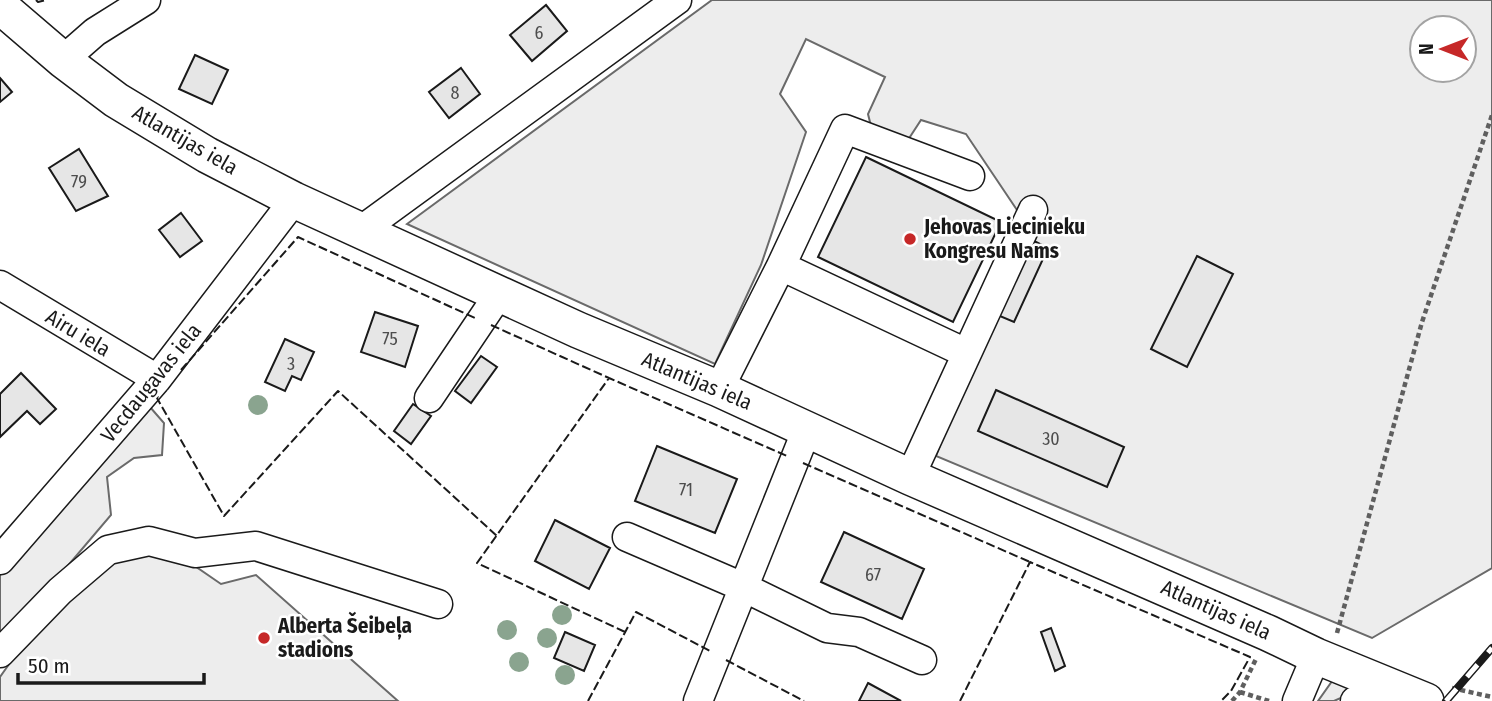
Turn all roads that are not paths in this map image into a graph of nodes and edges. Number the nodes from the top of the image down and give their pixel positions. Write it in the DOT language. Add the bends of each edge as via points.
graph roads {
  1 [pos="146,0"];
  2 [pos="677,0"];
  3 [pos="0,6"];
  4 [pos="63,60"];
  5 [pos="970,176"];
  6 [pos="294,200"];
  7 [pos="1033,210"];
  8 [pos="360,231"];
  9 [pos="781,266"];
  10 [pos="0,285"];
  11 [pos="499,294"];
  12 [pos="966,353"];
  13 [pos="157,380"];
  14 [pos="719,389"];
  15 [pos="429,398"];
  16 [pos="807,429"];
  17 [pos="910,477"];
  18 [pos="627,537"];
  19 [pos="0,560"];
  20 [pos="743,587"];
  21 [pos="438,604"];
  22 [pos="0,653"];
  23 [pos="1322,658"];
  24 [pos="922,660"];
  25 [pos="1416,697"];
  26 [pos="698,701"];
  27 [pos="1297,701"];
  28 [pos="1355,701"];
  1 -- 4 [label="street"];
  2 -- 8 [label="street"];
  3 -- 4 [label="main road, Atlantijas iela"];
  4 -- 6 [label="main road, Atlantijas iela" via="116,100"];
  5 -- 9 [label="street" via="845,129"];
  6 -- 8 [label="main road, Atlantijas iela"];
  6 -- 13 [label="street, Vecdaugavas iela"];
  7 -- 12 [label="street"];
  8 -- 11 [label="main road, Atlantijas iela"];
  9 -- 12 [label="street"];
  9 -- 14 [label="street"];
  10 -- 13 [label="street, Airu iela"];
  11 -- 14 [label="main road, Atlantijas iela"];
  11 -- 15 [label="street"];
  12 -- 17 [label="street"];
  13 -- 19 [label="street, Vecdaugavas iela"];
  14 -- 16 [label="main road, Atlantijas iela"];
  16 -- 17 [label="main road, Atlantijas iela"];
  16 -- 20 [label="street"];
  17 -- 23 [label="main road, Atlantijas iela"];
  18 -- 20 [label="street"];
  20 -- 24 [label="street" via="827,628 859,632"];
  20 -- 26 [label="street"];
  21 -- 22 [label="street" via="256,546 195,553 149,541 108,550"];
  23 -- 25 [label="main road, Atlantijas iela"];
  23 -- 27 [label="street"];
  25 -- 28 [label="street"];
}
